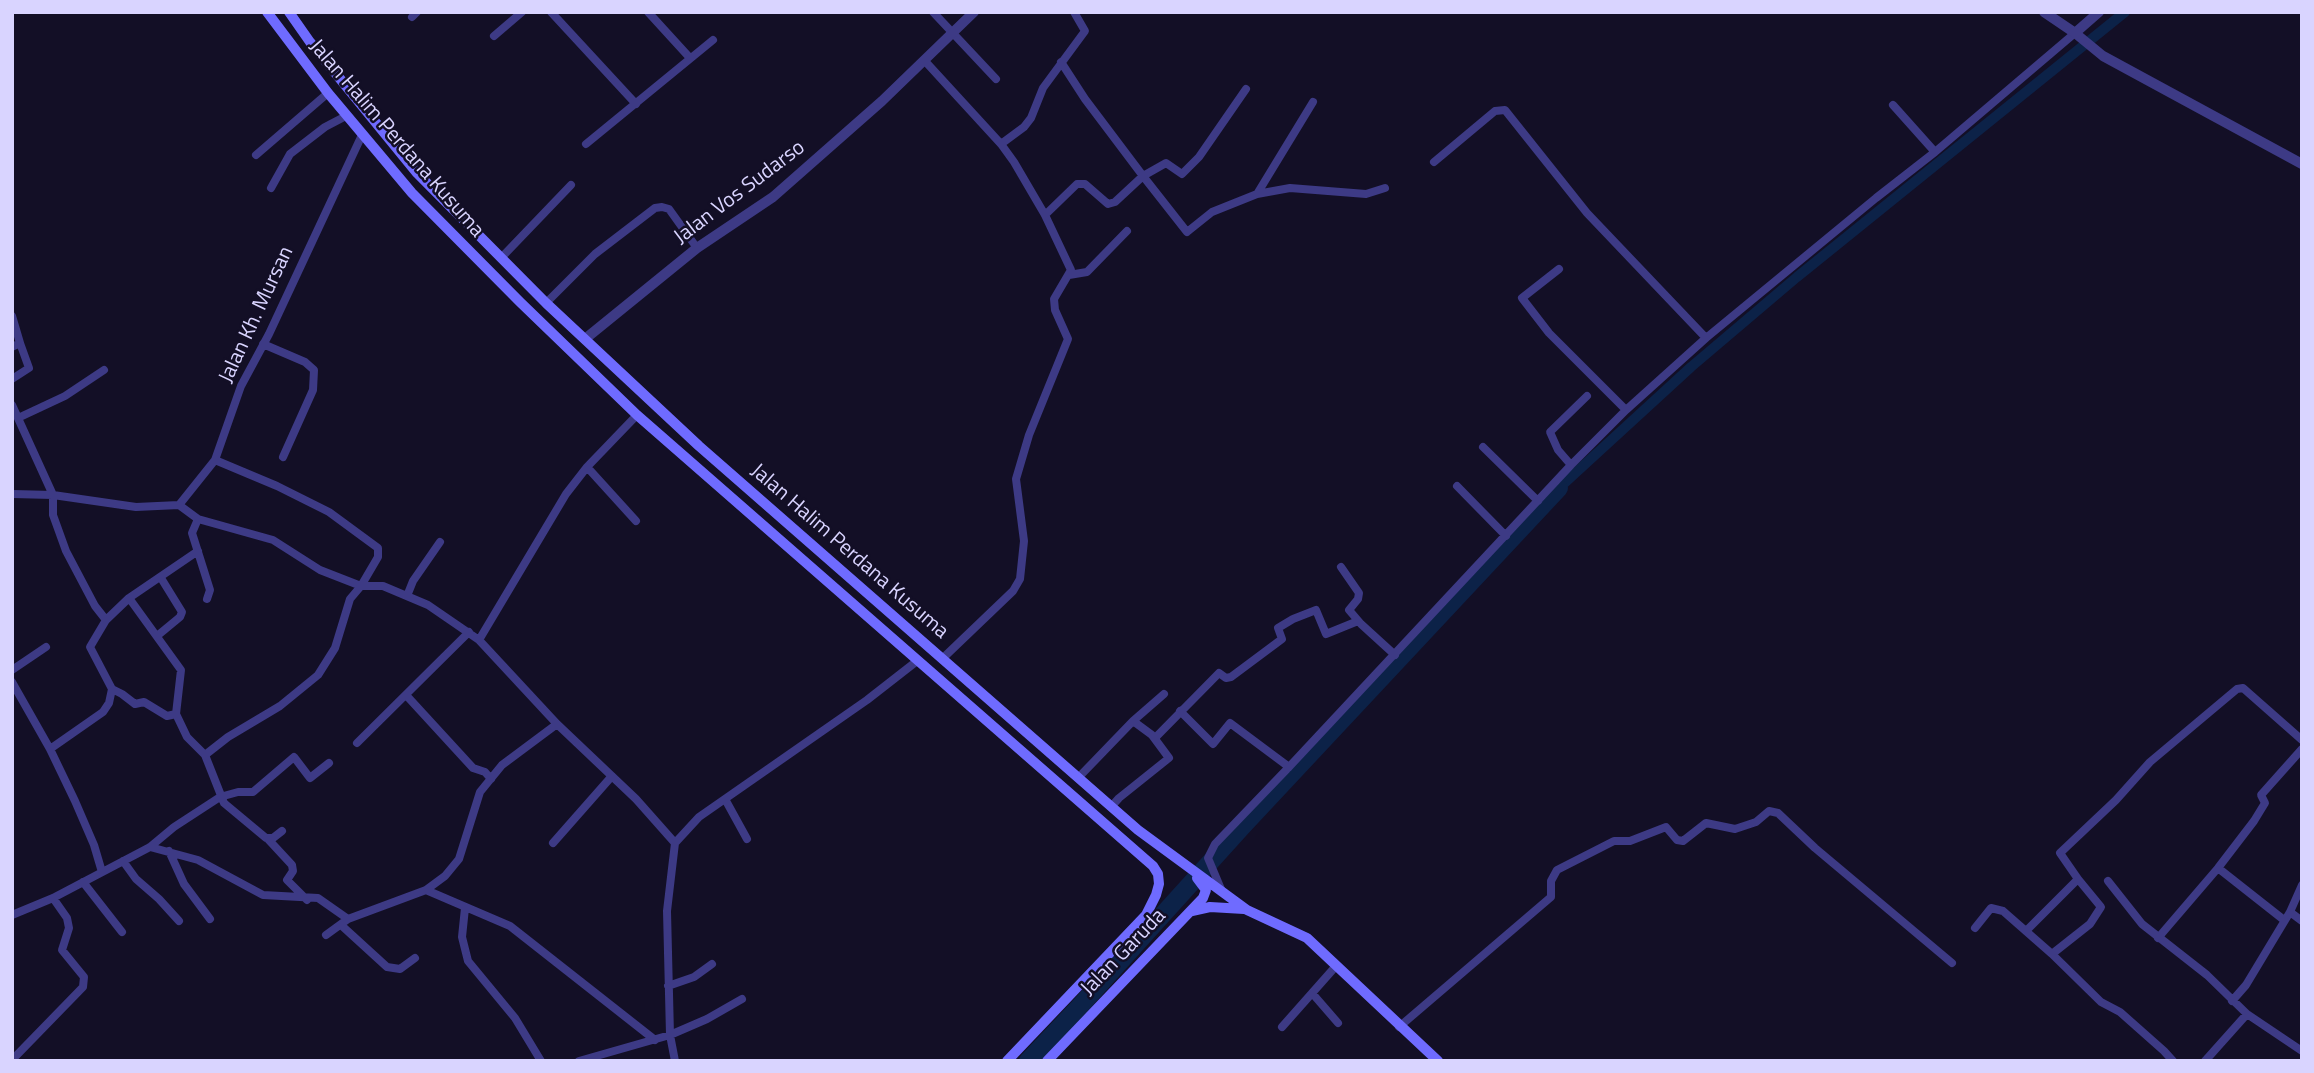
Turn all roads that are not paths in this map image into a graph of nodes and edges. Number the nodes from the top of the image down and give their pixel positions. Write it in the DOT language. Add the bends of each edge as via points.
graph roads {
  1 [pos="267,12"];
  2 [pos="289,12"];
  3 [pos="522,12"];
  4 [pos="551,12"];
  5 [pos="648,12"];
  6 [pos="933,12"];
  7 [pos="974,12"];
  8 [pos="1073,12"];
  9 [pos="2044,12"];
  10 [pos="2099,12"];
  11 [pos="953,33"];
  12 [pos="2077,35"];
  13 [pos="494,36"];
  14 [pos="713,40"];
  15 [pos="690,58"];
  16 [pos="923,60"];
  17 [pos="1061,62"];
  18 [pos="996,79"];
  19 [pos="1246,89"];
  20 [pos="328,93"];
  21 [pos="1314,102"];
  22 [pos="636,104"];
  23 [pos="1893,105"];
  24 [pos="346,116"];
  25 [pos="362,135"];
  26 [pos="586,144"];
  27 [pos="1001,144"];
  28 [pos="1935,152"];
  29 [pos="256,155"];
  30 [pos="1434,162"];
  31 [pos="2302,164"];
  32 [pos="1143,176"];
  33 [pos="571,185"];
  34 [pos="271,188"];
  35 [pos="1385,188"];
  36 [pos="1257,194"];
  37 [pos="1045,215"];
  38 [pos="1127,231"];
  39 [pos="697,248"];
  40 [pos="501,258"];
  41 [pos="1559,269"];
  42 [pos="1069,275"];
  43 [pos="546,303"];
  44 [pos="12,316"];
  45 [pos="1706,338"];
  46 [pos="585,339"];
  47 [pos="263,344"];
  48 [pos="16,345"];
  49 [pos="104,370"];
  50 [pos="12,379"];
  51 [pos="1587,396"];
  52 [pos="12,404"];
  53 [pos="1626,410"];
  54 [pos="637,415"];
  55 [pos="18,418"];
  56 [pos="1483,447"];
  57 [pos="283,457"];
  58 [pos="215,460"];
  59 [pos="1571,465"];
  60 [pos="587,467"];
  61 [pos="1457,486"];
  62 [pos="12,494"];
  63 [pos="53,495"];
  64 [pos="1538,501"];
  65 [pos="179,505"];
  66 [pos="777,513"];
  67 [pos="198,519"];
  68 [pos="636,521"];
  69 [pos="765,528"];
  70 [pos="1506,536"];
  71 [pos="440,542"];
  72 [pos="198,551"];
  73 [pos="1341,567"];
  74 [pos="839,568"];
  75 [pos="161,578"];
  76 [pos="827,582"];
  77 [pos="361,586"];
  78 [pos="1438,594"];
  79 [pos="407,596"];
  80 [pos="129,598"];
  81 [pos="207,599"];
  82 [pos="1445,601"];
  83 [pos="106,621"];
  84 [pos="1357,621"];
  85 [pos="468,632"];
  86 [pos="157,636"];
  87 [pos="479,640"];
  88 [pos="47,647"];
  89 [pos="1395,655"];
  90 [pos="942,659"];
  91 [pos="917,660"];
  92 [pos="12,670"];
  93 [pos="12,682"];
  94 [pos="112,689"];
  95 [pos="1164,694"];
  96 [pos="406,695"];
  97 [pos="1180,711"];
  98 [pos="176,714"];
  99 [pos="1133,721"];
  100 [pos="557,724"];
  101 [pos="1155,738"];
  102 [pos="2302,740"];
  103 [pos="357,743"];
  104 [pos="50,749"];
  105 [pos="2302,749"];
  106 [pos="205,755"];
  107 [pos="329,763"];
  108 [pos="1289,767"];
  109 [pos="612,776"];
  110 [pos="1078,778"];
  111 [pos="491,779"];
  112 [pos="220,797"];
  113 [pos="725,799"];
  114 [pos="1111,807"];
  115 [pos="282,831"];
  116 [pos="267,838"];
  117 [pos="747,839"];
  118 [pos="553,843"];
  119 [pos="675,843"];
  120 [pos="150,847"];
  121 [pos="169,851"];
  122 [pos="123,861"];
  123 [pos="2218,868"];
  124 [pos="102,872"];
  125 [pos="1158,874"];
  126 [pos="1199,874"];
  127 [pos="2078,879"];
  128 [pos="2108,881"];
  129 [pos="83,882"];
  130 [pos="2302,885"];
  131 [pos="426,890"];
  132 [pos="53,898"];
  133 [pos="307,900"];
  134 [pos="465,908"];
  135 [pos="1247,910"];
  136 [pos="1192,911"];
  137 [pos="12,915"];
  138 [pos="2287,916"];
  139 [pos="210,919"];
  140 [pos="179,921"];
  141 [pos="2302,921"];
  142 [pos="344,922"];
  143 [pos="1975,928"];
  144 [pos="2026,930"];
  145 [pos="122,932"];
  146 [pos="326,936"];
  147 [pos="2158,938"];
  148 [pos="2052,954"];
  149 [pos="415,958"];
  150 [pos="1952,963"];
  151 [pos="712,964"];
  152 [pos="1336,966"];
  153 [pos="668,986"];
  154 [pos="1312,993"];
  155 [pos="742,999"];
  156 [pos="2232,1001"];
  157 [pos="2247,1014"];
  158 [pos="1338,1023"];
  159 [pos="1282,1027"];
  160 [pos="1399,1027"];
  161 [pos="670,1035"];
  162 [pos="655,1040"];
  163 [pos="2302,1051"];
  164 [pos="14,1055"];
  165 [pos="541,1061"];
  166 [pos="579,1061"];
  167 [pos="675,1061"];
  168 [pos="1007,1061"];
  169 [pos="1047,1061"];
  170 [pos="1438,1061"];
  171 [pos="2173,1061"];
  172 [pos="2205,1061"];
  1 -- 20 [label="main road, Jalan Halim Perdana Kusuma"];
  2 -- 40 [label="main road, Jalan Halim Perdana Kusuma" via="417,173"];
  3 -- 13 [label="street"];
  4 -- 22 [label="street"];
  5 -- 15 [label="street"];
  6 -- 11 [label="street"];
  7 -- 11 [label="street, Jalan Vos Sudarso"];
  8 -- 17 [label="street" via="1085,31"];
  9 -- 12 [label="street"];
  10 -- 12 [label="street"];
  11 -- 16 [label="street, Jalan Vos Sudarso"];
  11 -- 18 [label="street"];
  12 -- 28 [label="street"];
  12 -- 31 [label="street" via="2103,56"];
  14 -- 15 [label="street"];
  15 -- 22 [label="street"];
  16 -- 27 [label="street"];
  16 -- 39 [label="street, Jalan Vos Sudarso" via="773,197"];
  17 -- 27 [label="street" via="1031,118"];
  17 -- 32 [label="street"];
  19 -- 32 [label="street" via="1182,174 1167,163"];
  20 -- 24 [label="main road, Jalan Halim Perdana Kusuma"];
  20 -- 29 [label="street"];
  21 -- 36 [label="street"];
  22 -- 26 [label="street"];
  23 -- 28 [label="street"];
  24 -- 25 [label="main road, Jalan Halim Perdana Kusuma"];
  24 -- 34 [label="street" via="290,154"];
  25 -- 47 [label="street, Jalan Kh. Mursan"];
  25 -- 54 [label="main road, Jalan Halim Perdana Kusuma" via="465,248"];
  27 -- 37 [label="street"];
  28 -- 45 [label="street"];
  30 -- 45 [label="street" via="1495,111 1504,110 1587,213"];
  32 -- 36 [label="street" via="1187,232 1212,212"];
  32 -- 37 [label="street" via="1108,204 1084,184 1077,184"];
  33 -- 40 [label="street"];
  35 -- 36 [label="street" via="1366,194 1290,188"];
  37 -- 42 [label="street" via="1071,270"];
  38 -- 42 [label="street" via="1087,272"];
  39 -- 43 [label="street" via="669,209 655,208 595,254"];
  39 -- 46 [label="street, Jalan Vos Sudarso"];
  40 -- 43 [label="main road, Jalan Halim Perdana Kusuma"];
  41 -- 53 [label="street" via="1522,298 1549,333"];
  42 -- 90 [label="street" via="1054,299 1068,339 1016,479 1024,541 1020,579 1013,592"];
  43 -- 46 [label="main road, Jalan Halim Perdana Kusuma"];
  44 -- 48 [label="street"];
  45 -- 53 [label="street"];
  46 -- 66 [label="main road, Jalan Halim Perdana Kusuma"];
  47 -- 57 [label="street" via="314,370 313,390"];
  47 -- 58 [label="street, Jalan Kh. Mursan" via="241,386"];
  48 -- 50 [label="street" via="29,368"];
  49 -- 55 [label="street" via="65,396"];
  51 -- 59 [label="street" via="1550,432"];
  52 -- 55 [label="street"];
  53 -- 59 [label="street"];
  54 -- 60 [label="street"];
  54 -- 69 [label="main road, Jalan Halim Perdana Kusuma"];
  55 -- 63 [label="street"];
  56 -- 64 [label="street"];
  58 -- 65 [label="street, Jalan Kh. Mursan"];
  58 -- 77 [label="street" via="329,512 372,542 378,557"];
  59 -- 64 [label="street"];
  60 -- 68 [label="street"];
  60 -- 87 [label="street"];
  61 -- 70 [label="street"];
  62 -- 63 [label="street"];
  63 -- 65 [label="street" via="136,507"];
  63 -- 83 [label="street" via="53,515 66,551"];
  64 -- 70 [label="street"];
  65 -- 67 [label="street"];
  66 -- 69 [label="main road"];
  66 -- 74 [label="main road, Jalan Halim Perdana Kusuma"];
  67 -- 72 [label="street" via="192,533"];
  67 -- 77 [label="street" via="273,540 320,570"];
  69 -- 76 [label="main road, Jalan Halim Perdana Kusuma"];
  70 -- 82 [label="street"];
  71 -- 79 [label="street"];
  72 -- 75 [label="street"];
  72 -- 81 [label="street" via="210,590"];
  73 -- 84 [label="street" via="1359,593 1349,610"];
  74 -- 76 [label="main road"];
  74 -- 90 [label="main road, Jalan Halim Perdana Kusuma"];
  75 -- 80 [label="street"];
  75 -- 86 [label="street" via="182,612"];
  76 -- 91 [label="main road, Jalan Halim Perdana Kusuma"];
  77 -- 79 [label="street" via="383,586"];
  77 -- 106 [label="street" via="350,599 335,648 318,675"];
  78 -- 82 [label="street"];
  79 -- 85 [label="street"];
  80 -- 83 [label="street"];
  80 -- 86 [label="street"];
  82 -- 89 [label="street"];
  83 -- 94 [label="street" via="90,647"];
  84 -- 89 [label="street"];
  84 -- 97 [label="street" via="1326,634 1316,610 1293,619 1278,628 1282,639 1231,677 1219,673"];
  85 -- 87 [label="street"];
  85 -- 96 [label="street"];
  86 -- 98 [label="street" via="181,670"];
  87 -- 100 [label="street"];
  88 -- 92 [label="street"];
  89 -- 108 [label="street"];
  90 -- 110 [label="main road, Jalan Halim Perdana Kusuma"];
  91 -- 113 [label="street"];
  91 -- 125 [label="main road, Jalan Halim Perdana Kusuma" via="1130,844"];
  93 -- 104 [label="street"];
  94 -- 98 [label="street" via="135,704 144,702 167,716"];
  94 -- 104 [label="street" via="103,712"];
  95 -- 99 [label="street"];
  96 -- 103 [label="street"];
  96 -- 111 [label="street" via="473,768"];
  97 -- 101 [label="street"];
  97 -- 108 [label="street" via="1213,744 1230,723"];
  98 -- 106 [label="street" via="187,737"];
  99 -- 101 [label="street"];
  99 -- 110 [label="street"];
  100 -- 109 [label="street"];
  100 -- 111 [label="street"];
  101 -- 114 [label="street" via="1169,758"];
  102 -- 127 [label="street" via="2244,688 2237,689 2150,762 2060,853"];
  104 -- 124 [label="street"];
  105 -- 123 [label="street" via="2261,795 2265,800 2262,810"];
  106 -- 112 [label="street"];
  107 -- 112 [label="street" via="310,778 294,757 253,792"];
  108 -- 126 [label="street" via="1215,844"];
  109 -- 118 [label="street"];
  109 -- 119 [label="street"];
  110 -- 114 [label="main road, Jalan Halim Perdana Kusuma"];
  111 -- 131 [label="street" via="480,792 458,859"];
  112 -- 116 [label="street"];
  112 -- 120 [label="street"];
  113 -- 117 [label="street"];
  113 -- 119 [label="street" via="699,817"];
  114 -- 126 [label="main road, Jalan Halim Perdana Kusuma"];
  115 -- 116 [label="street"];
  116 -- 133 [label="street" via="292,865 288,880"];
  119 -- 153 [label="street" via="667,911"];
  120 -- 121 [label="street"];
  120 -- 122 [label="street"];
  121 -- 133 [label="street" via="198,860 263,895"];
  121 -- 139 [label="street" via="184,884"];
  122 -- 124 [label="street"];
  122 -- 140 [label="street"];
  123 -- 138 [label="street"];
  123 -- 147 [label="street"];
  124 -- 129 [label="street"];
  125 -- 168 [label="main road, Jalan Garuda" via="1156,895 1136,927"];
  126 -- 135 [label="main road, Jalan Halim Perdana Kusuma"];
  126 -- 136 [label="main road, Jalan Garuda" via="1206,890"];
  127 -- 144 [label="street"];
  127 -- 148 [label="street" via="2101,907 2090,923"];
  128 -- 147 [label="street"];
  129 -- 132 [label="street"];
  129 -- 145 [label="street"];
  130 -- 138 [label="street"];
  131 -- 134 [label="street"];
  131 -- 142 [label="street"];
  132 -- 137 [label="street"];
  132 -- 164 [label="street" via="69,928 62,950 84,977 83,987"];
  133 -- 142 [label="street" via="325,902"];
  134 -- 162 [label="street" via="510,926"];
  134 -- 165 [label="street" via="462,937 468,961 515,1018"];
  135 -- 136 [label="main road"];
  135 -- 152 [label="main road, Jalan Halim Perdana Kusuma" via="1307,938"];
  136 -- 169 [label="main road, Jalan Garuda"];
  138 -- 141 [label="street"];
  138 -- 156 [label="street"];
  142 -- 146 [label="street"];
  142 -- 149 [label="street" via="387,967 400,969"];
  143 -- 144 [label="street" via="1991,908 2003,911"];
  144 -- 148 [label="street"];
  147 -- 156 [label="street" via="2207,975"];
  148 -- 171 [label="street"];
  150 -- 160 [label="street" via="1778,813 1769,811 1756,822 1735,828 1706,822 1683,841 1666,827 1630,841 1614,841 1558,870 1551,881 1551,897"];
  151 -- 153 [label="street" via="694,977"];
  152 -- 154 [label="street"];
  152 -- 160 [label="main road, Jalan Halim Perdana Kusuma"];
  153 -- 161 [label="street"];
  154 -- 158 [label="street"];
  154 -- 159 [label="street"];
  155 -- 161 [label="street"];
  156 -- 157 [label="street"];
  157 -- 163 [label="street"];
  157 -- 172 [label="street"];
  160 -- 170 [label="main road, Jalan Halim Perdana Kusuma"];
  161 -- 162 [label="street"];
  161 -- 167 [label="street"];
  162 -- 166 [label="street"];
}
